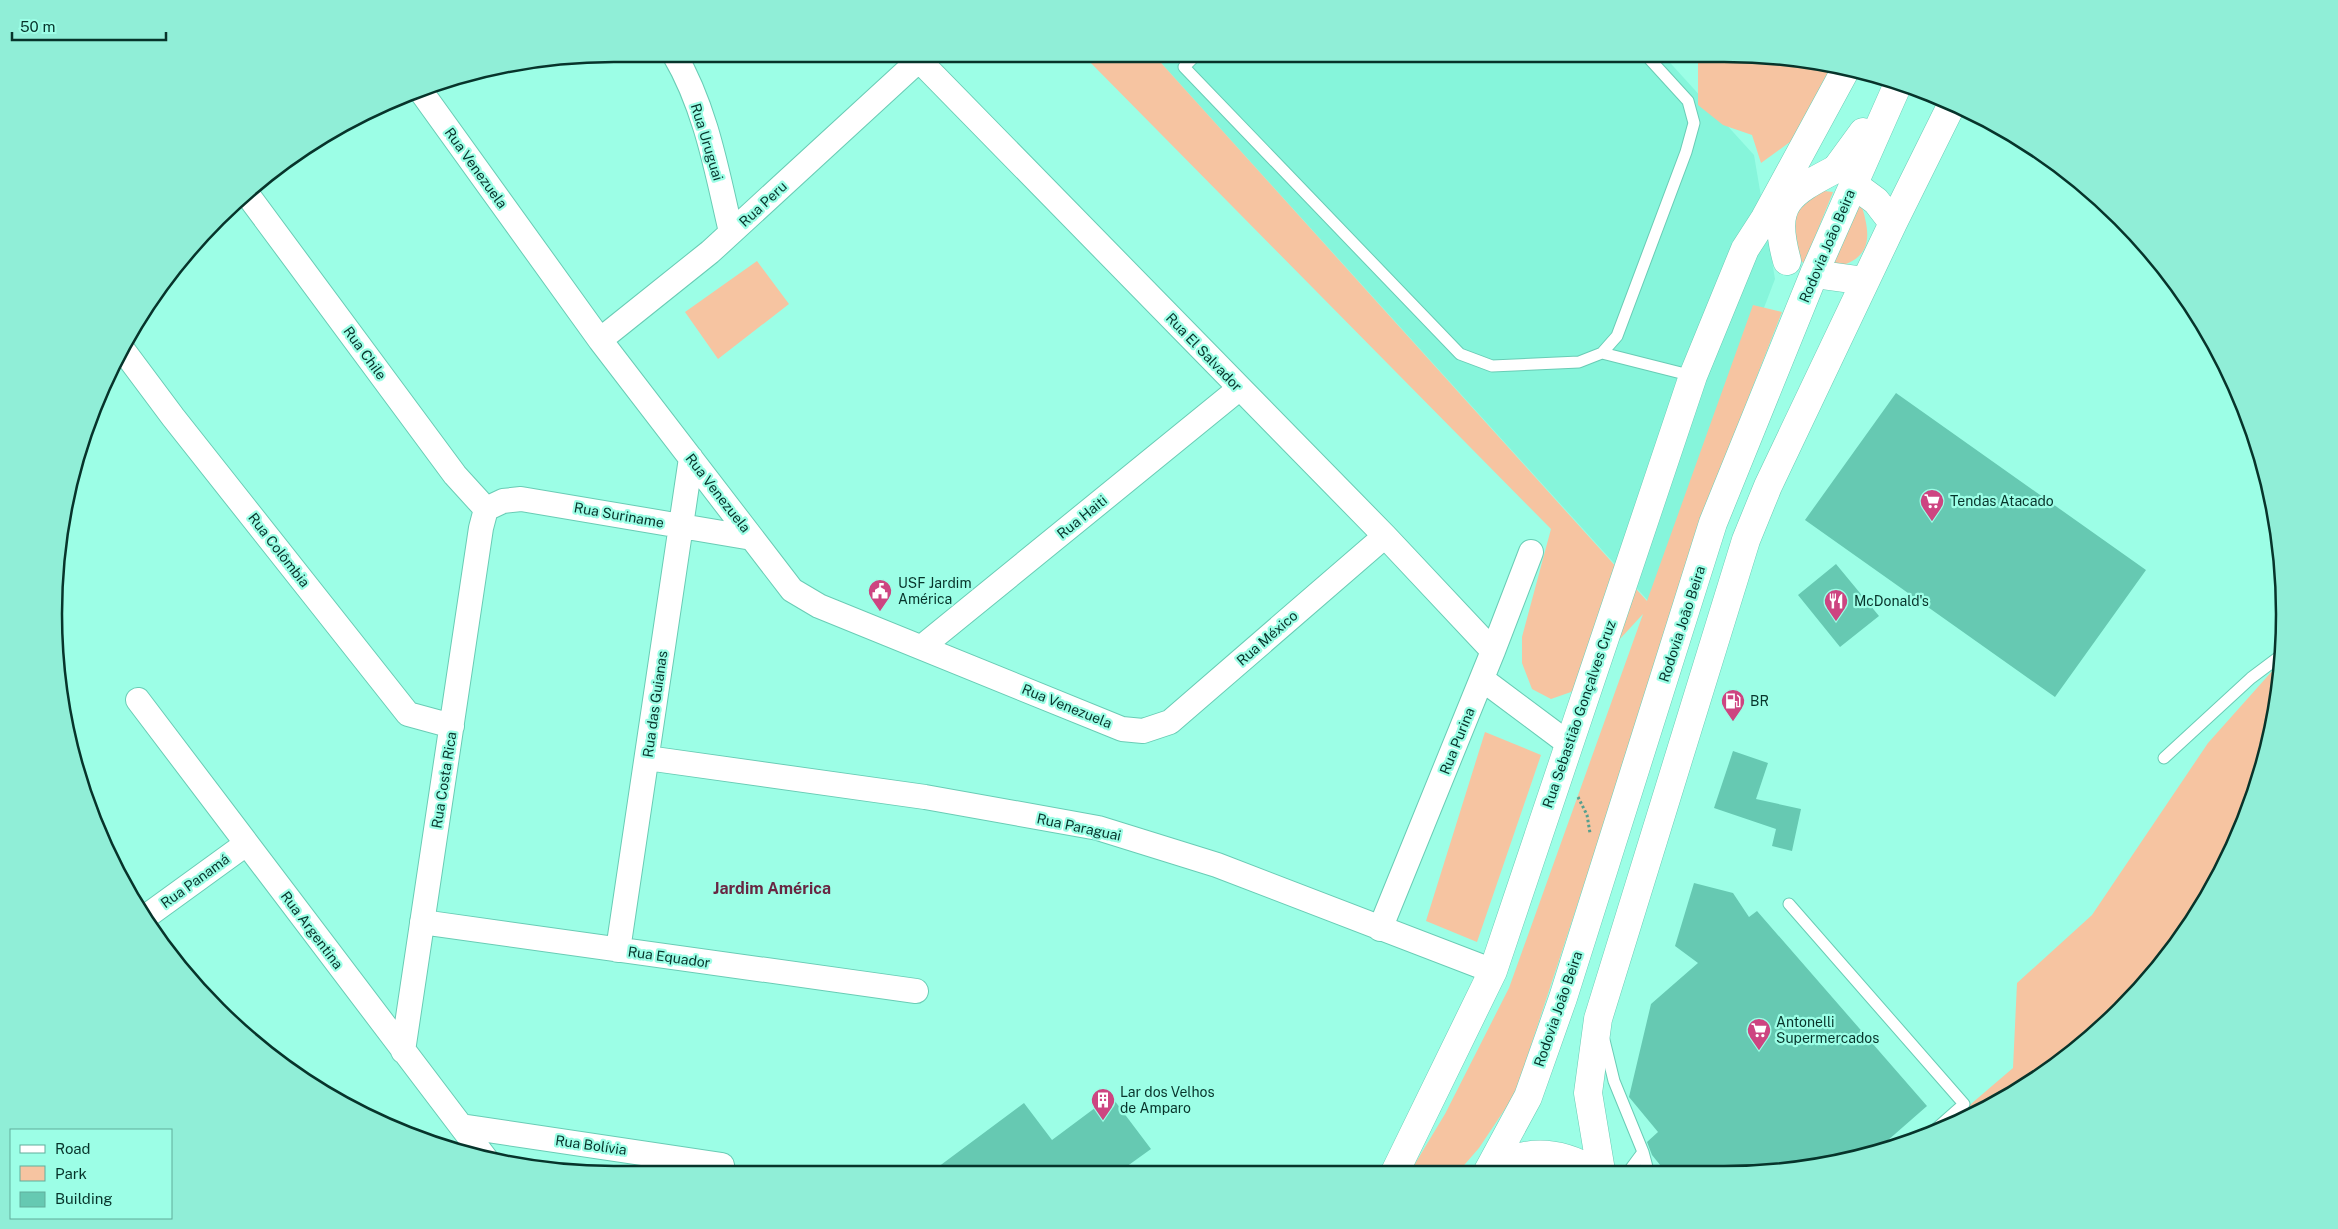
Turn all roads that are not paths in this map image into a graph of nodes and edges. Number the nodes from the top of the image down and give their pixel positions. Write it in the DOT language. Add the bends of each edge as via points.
graph roads {
  1 [pos="679,62"];
  2 [pos="911,62"];
  3 [pos="921,62"];
  4 [pos="1189,62"];
  5 [pos="1652,62"];
  6 [pos="1842,76"];
  7 [pos="1895,90"];
  8 [pos="425,97"];
  9 [pos="1949,111"];
  10 [pos="1808,136"];
  11 [pos="1845,176"];
  12 [pos="251,199"];
  13 [pos="1893,224"];
  14 [pos="731,232"];
  15 [pos="1746,249"];
  16 [pos="1787,260"];
  17 [pos="1814,274"];
  18 [pos="1865,281"];
  19 [pos="600,340"];
  20 [pos="1602,353"];
  21 [pos="127,355"];
  22 [pos="1693,376"];
  23 [pos="1240,388"];
  24 [pos="691,458"];
  25 [pos="486,509"];
  26 [pos="681,526"];
  27 [pos="1385,536"];
  28 [pos="752,538"];
  29 [pos="1531,552"];
  30 [pos="923,646"];
  31 [pos="1494,651"];
  32 [pos="2273,661"];
  33 [pos="1482,679"];
  34 [pos="138,700"];
  35 [pos="452,726"];
  36 [pos="1143,731"];
  37 [pos="1566,754"];
  38 [pos="647,758"];
  39 [pos="2164,758"];
  40 [pos="246,844"];
  41 [pos="1789,904"];
  42 [pos="151,913"];
  43 [pos="422,922"];
  44 [pos="1380,929"];
  45 [pos="618,950"];
  46 [pos="1493,971"];
  47 [pos="916,991"];
  48 [pos="1598,1019"];
  49 [pos="403,1051"];
  50 [pos="1947,1119"];
  51 [pos="461,1126"];
  52 [pos="479,1150"];
  53 [pos="1643,1152"];
  54 [pos="705,1166"];
  55 [pos="1399,1166"];
  56 [pos="1492,1166"];
  57 [pos="1499,1166"];
  58 [pos="1585,1166"];
  59 [pos="1599,1166"];
  60 [pos="1633,1166"];
  61 [pos="1647,1166"];
  1 -- 14 [label="street, Rua Uruguai" via="708,134"];
  2 -- 14 [label="street, Rua Peru"];
  3 -- 23 [label="street, Rua El Salvador"];
  4 -- 20 [label="lane" via="1184,67 1460,354 1492,366 1579,362"];
  5 -- 20 [label="lane" via="1688,101 1694,123 1617,336"];
  6 -- 10 [label="main road, Rua Sebastião Gonçalves Cruz"];
  7 -- 11 [label="main road, Rodovia João Beira"];
  8 -- 19 [label="street, Rua Venezuela"];
  9 -- 13 [label="main road"];
  10 -- 11 [label="main road"];
  10 -- 15 [label="main road, Rua Sebastião Gonçalves Cruz"];
  11 -- 13 [label="main road" via="1876,201"];
  11 -- 16 [label="main road" via="1799,188 1782,210 1781,239"];
  11 -- 17 [label="main road, Rodovia João Beira"];
  12 -- 25 [label="street, Rua Chile" via="455,475"];
  13 -- 18 [label="main road"];
  14 -- 19 [label="street, Rua Peru"];
  15 -- 16 [label="main road"];
  15 -- 22 [label="main road, Rua Sebastião Gonçalves Cruz"];
  16 -- 17 [label="main road"];
  17 -- 18 [label="main road"];
  17 -- 56 [label="main road, Rodovia João Beira" via="1713,523 1564,998 1531,1088"];
  18 -- 48 [label="main road" via="1768,486 1746,540"];
  19 -- 24 [label="street, Rua Venezuela"];
  20 -- 22 [label="lane"];
  21 -- 35 [label="street, Rua Colômbia" via="408,714"];
  22 -- 37 [label="main road, Rua Sebastião Gonçalves Cruz"];
  23 -- 27 [label="street, Rua El Salvador"];
  23 -- 30 [label="street, Rua Haiti"];
  24 -- 26 [label="street, Rua das Guianas"];
  24 -- 28 [label="street, Rua Venezuela"];
  25 -- 26 [label="street, Rua Suriname" via="503,501 521,499"];
  25 -- 35 [label="street, Rua Costa Rica"];
  26 -- 28 [label="street, Rua Suriname"];
  26 -- 38 [label="street, Rua das Guianas"];
  27 -- 31 [label="street, Rua El Salvador"];
  27 -- 36 [label="street, Rua México" via="1170,722"];
  28 -- 30 [label="street, Rua Venezuela" via="792,590 819,606"];
  29 -- 31 [label="street, Rua Purina"];
  30 -- 36 [label="street, Rua Venezuela" via="1122,729"];
  31 -- 33 [label="street, Rua Purina"];
  32 -- 39 [label="lane"];
  33 -- 37 [label="street"];
  33 -- 44 [label="street, Rua Purina"];
  34 -- 40 [label="street, Rua Argentina"];
  35 -- 43 [label="street, Rua Costa Rica"];
  37 -- 46 [label="main road, Rua Sebastião Gonçalves Cruz"];
  38 -- 44 [label="street, Rua Paraguai" via="925,797 1098,828 1216,865"];
  38 -- 45 [label="street, Rua das Guianas"];
  40 -- 42 [label="street, Rua Panamá"];
  40 -- 49 [label="street, Rua Argentina"];
  41 -- 50 [label="lane" via="1964,1104"];
  43 -- 45 [label="street, Rua Equador"];
  43 -- 49 [label="street, Rua Costa Rica"];
  44 -- 46 [label="street, Rua Paraguai"];
  45 -- 47 [label="street, Rua Equador"];
  46 -- 55 [label="main road, Rua Sebastião Gonçalves Cruz"];
  48 -- 53 [label="lane" via="1614,1081"];
  48 -- 59 [label="main road" via="1588,1094"];
  49 -- 51 [label="street, Rua Argentina"];
  51 -- 52 [label="street, Rua Argentina"];
  51 -- 54 [label="street, Rua Bolívia"];
  53 -- 60 [label="lane"];
  53 -- 61 [label="lane"];
  57 -- 58 [label="main road" via="1515,1158 1545,1154 1575,1160"];
}
